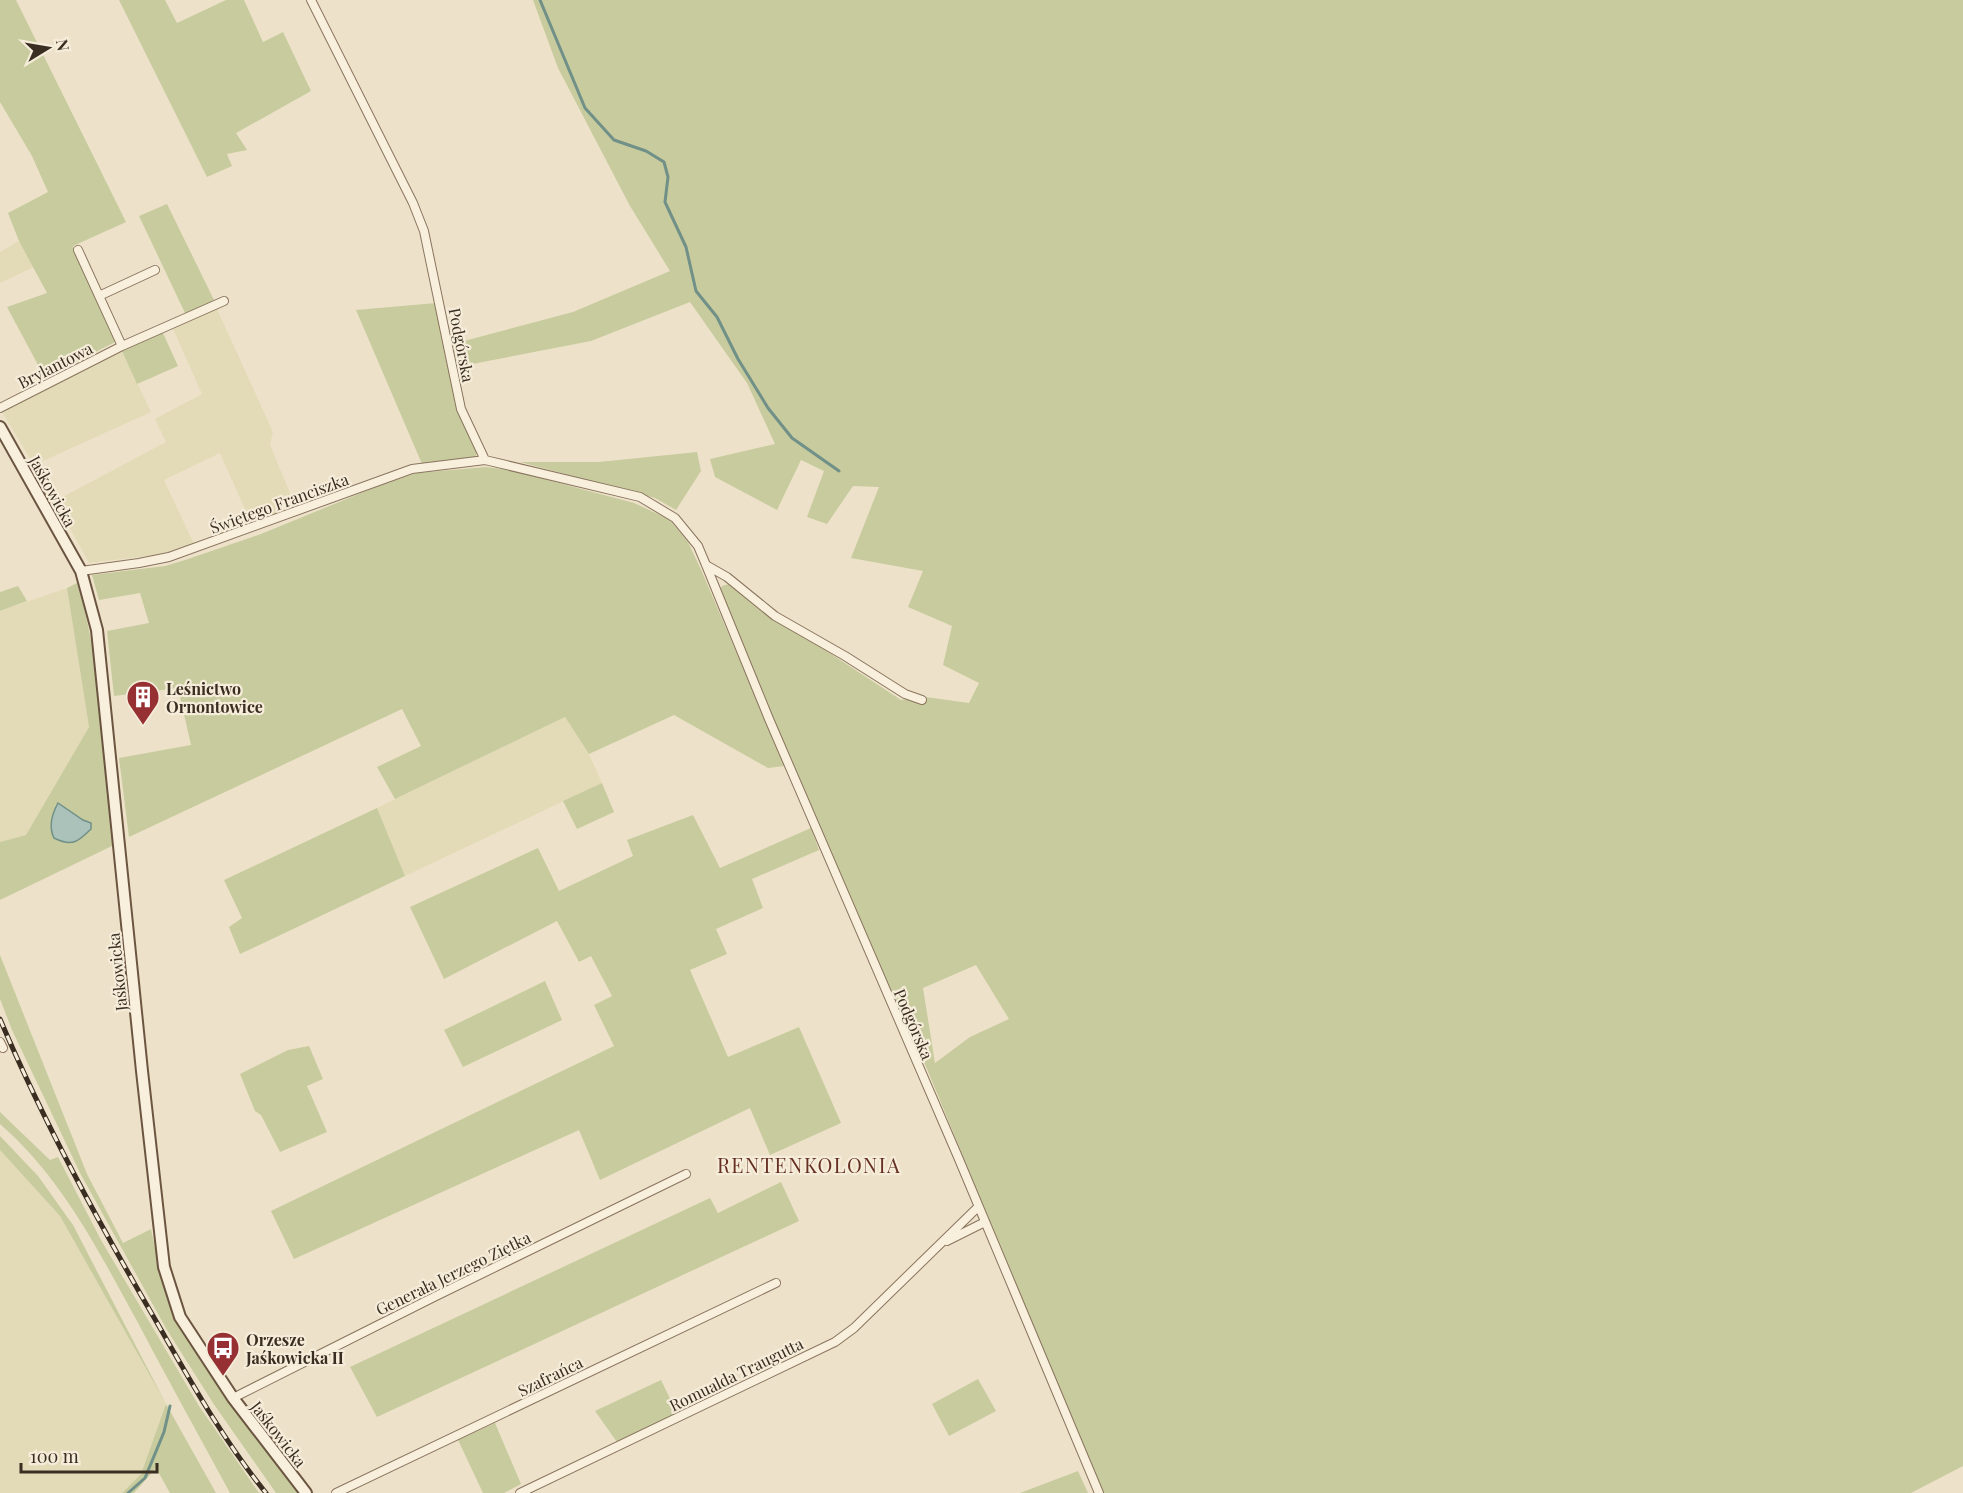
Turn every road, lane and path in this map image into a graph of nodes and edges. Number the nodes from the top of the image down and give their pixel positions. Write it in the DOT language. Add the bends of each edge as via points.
graph roads {
  1 [pos="311,0"];
  2 [pos="78,250"];
  3 [pos="155,270"];
  4 [pos="99,296"];
  5 [pos="224,301"];
  6 [pos="122,346"];
  7 [pos="0,408"];
  8 [pos="0,427"];
  9 [pos="485,460"];
  10 [pos="706,564"];
  11 [pos="81,571"];
  12 [pos="922,700"];
  13 [pos="687,1174"];
  14 [pos="978,1207"];
  15 [pos="985,1222"];
  16 [pos="940,1245"];
  17 [pos="776,1283"];
  18 [pos="233,1398"];
  19 [pos="306,1493"];
  20 [pos="336,1493"];
  21 [pos="520,1493"];
  22 [pos="1099,1493"];
  1 -- 9 [label="street, Podgórska" via="424,231 461,409"];
  2 -- 4 [label="street"];
  3 -- 4 [label="street"];
  4 -- 6 [label="street"];
  5 -- 6 [label="street, Brylantowa"];
  6 -- 7 [label="street, Brylantowa"];
  8 -- 11 [label="street, Jaśkowicka"];
  9 -- 10 [label="street, Podgórska" via="640,497 675,518 698,546"];
  9 -- 11 [label="street, Świętego Franciszka" via="412,469 169,556"];
  10 -- 12 [label="street, Podgórska" via="775,616 905,694"];
  10 -- 14 [label="street, Podgórska"];
  11 -- 18 [label="street, Jaśkowicka" via="97,630 164,1267 180,1317"];
  13 -- 18 [label="street, Generała Jerzego Ziętka"];
  14 -- 15 [label="street, Podgórska"];
  14 -- 16 [label="street, Romualda Traugutta"];
  15 -- 16 [label="street, Romualda Traugutta"];
  15 -- 22 [label="street, Podgórska"];
  16 -- 21 [label="street, Romualda Traugutta" via="854,1328 835,1341"];
  17 -- 20 [label="street, Szafrańca"];
  18 -- 19 [label="street, Jaśkowicka"];
}
